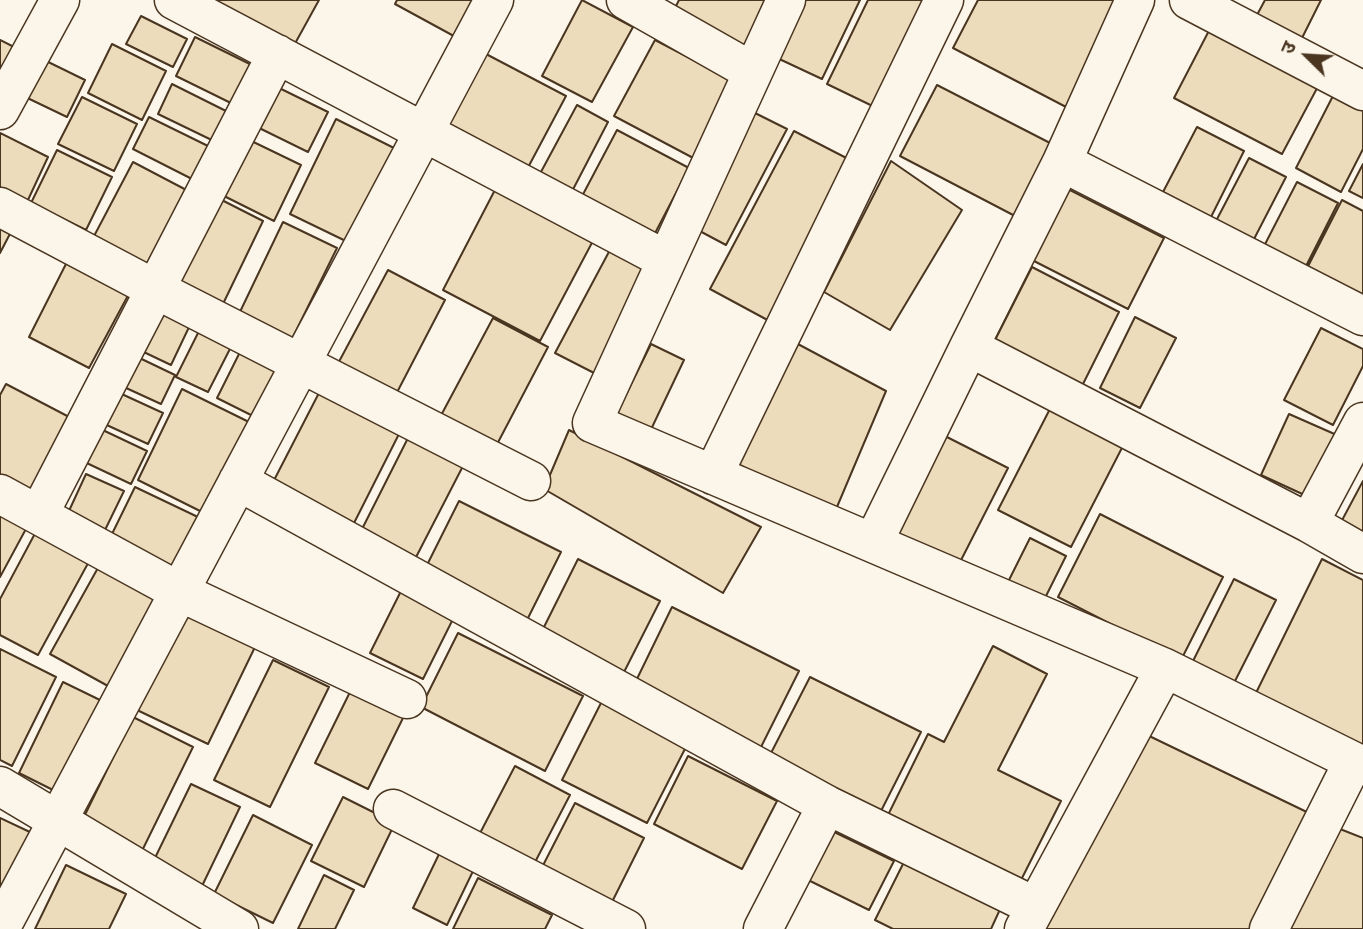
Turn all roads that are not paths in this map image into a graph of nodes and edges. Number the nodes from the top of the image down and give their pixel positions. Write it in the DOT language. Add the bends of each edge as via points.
graph roads {
  1 [pos="60,0"];
  2 [pos="174,0"];
  3 [pos="494,0"];
  4 [pos="626,0"];
  5 [pos="786,0"];
  6 [pos="944,0"];
  7 [pos="1135,0"];
  8 [pos="1189,0"];
  9 [pos="277,54"];
  10 [pos="753,72"];
  11 [pos="1363,91"];
  12 [pos="0,110"];
  13 [pos="424,132"];
  14 [pos="1062,162"];
  15 [pos="0,207"];
  16 [pos="666,261"];
  17 [pos="155,289"];
  18 [pos="1363,316"];
  19 [pos="969,347"];
  20 [pos="301,364"];
  21 [pos="1363,422"];
  22 [pos="713,475"];
  23 [pos="239,481"];
  24 [pos="531,481"];
  25 [pos="0,494"];
  26 [pos="38,514"];
  27 [pos="1309,523"];
  28 [pos="873,543"];
  29 [pos="1363,554"];
  30 [pos="180,592"];
  31 [pos="1165,668"];
  32 [pos="407,699"];
  33 [pos="1358,764"];
  34 [pos="0,786"];
  35 [pos="827,805"];
  36 [pos="393,810"];
  37 [pos="58,821"];
  38 [pos="1030,918"];
  39 [pos="1,929"];
  40 [pos="239,929"];
  41 [pos="626,929"];
  42 [pos="762,929"];
  43 [pos="1269,929"];
  1 -- 12 [label="street"];
  2 -- 9 [label="street"];
  3 -- 13 [label="street"];
  4 -- 10 [label="street"];
  5 -- 10 [label="street"];
  6 -- 22 [label="street"];
  7 -- 14 [label="street"];
  8 -- 11 [label="street"];
  9 -- 13 [label="street"];
  9 -- 17 [label="street"];
  10 -- 16 [label="street"];
  13 -- 16 [label="street"];
  13 -- 20 [label="street"];
  14 -- 18 [label="street"];
  14 -- 19 [label="street"];
  15 -- 17 [label="street"];
  16 -- 22 [label="street" via="592,423"];
  17 -- 20 [label="street"];
  17 -- 26 [label="street"];
  19 -- 27 [label="street"];
  19 -- 28 [label="street"];
  20 -- 23 [label="street"];
  20 -- 24 [label="street"];
  21 -- 27 [label="street"];
  22 -- 28 [label="street"];
  23 -- 30 [label="street"];
  23 -- 35 [label="street"];
  25 -- 26 [label="street"];
  26 -- 30 [label="street"];
  27 -- 29 [label="street"];
  28 -- 31 [label="street"];
  30 -- 32 [label="street"];
  30 -- 37 [label="street"];
  31 -- 33 [label="street"];
  31 -- 38 [label="street"];
  33 -- 43 [label="street"];
  34 -- 37 [label="street"];
  35 -- 38 [label="street"];
  35 -- 42 [label="street"];
  36 -- 41 [label="street"];
  37 -- 39 [label="street"];
  37 -- 40 [label="street"];
}
